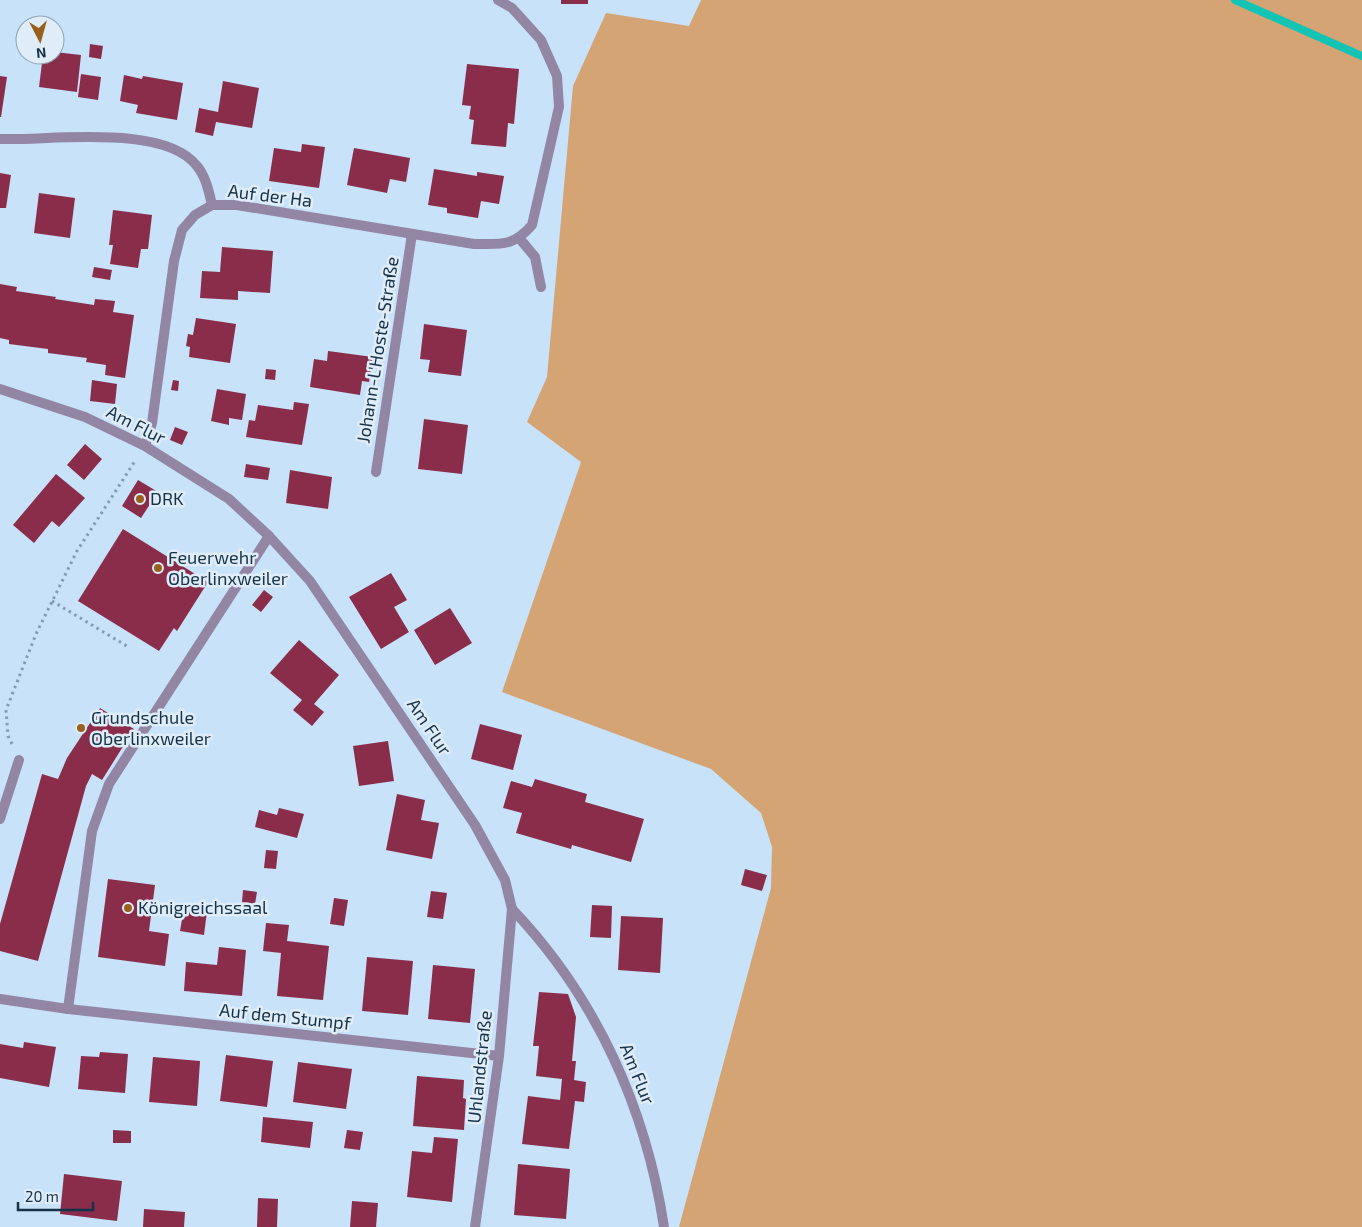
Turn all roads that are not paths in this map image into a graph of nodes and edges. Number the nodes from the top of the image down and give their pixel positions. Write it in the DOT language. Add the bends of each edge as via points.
graph roads {
  1 [pos="498,0"];
  2 [pos="0,139"];
  3 [pos="212,206"];
  4 [pos="412,234"];
  5 [pos="520,239"];
  6 [pos="541,287"];
  7 [pos="0,389"];
  8 [pos="145,446"];
  9 [pos="376,472"];
  10 [pos="269,536"];
  11 [pos="19,760"];
  12 [pos="0,819"];
  13 [pos="512,909"];
  14 [pos="0,999"];
  15 [pos="68,1008"];
  16 [pos="500,1056"];
  17 [pos="475,1227"];
  18 [pos="664,1227"];
  1 -- 5 [label="street" via="512,8 540,40 557,76 559,107 539,202 532,225"];
  2 -- 3 [label="street" via="88,136 155,144 184,154 197,166"];
  3 -- 4 [label="street, Auf der Ha" via="237,205"];
  3 -- 8 [label="street, Auf der Ha" via="195,215 182,230 174,261 152,423"];
  4 -- 5 [label="street, Auf der Ha" via="474,244 502,244"];
  4 -- 9 [label="street, Johann-L'Hoste-Straße"];
  5 -- 6 [label="street" via="535,256"];
  7 -- 8 [label="street, Am Flur" via="85,417"];
  8 -- 10 [label="street, Am Flur" via="229,499"];
  10 -- 13 [label="street, Am Flur" via="310,581 475,825 505,880"];
  10 -- 15 [label="street" via="110,784 92,831"];
  11 -- 12 [label="street"];
  13 -- 16 [label="street, Uhlandstraße"];
  13 -- 18 [label="street, Am Flur" via="540,938 574,987 618,1064 648,1149"];
  14 -- 15 [label="street, Auf dem Stumpf"];
  15 -- 16 [label="street, Auf dem Stumpf"];
  16 -- 17 [label="street, Uhlandstraße"];
}
